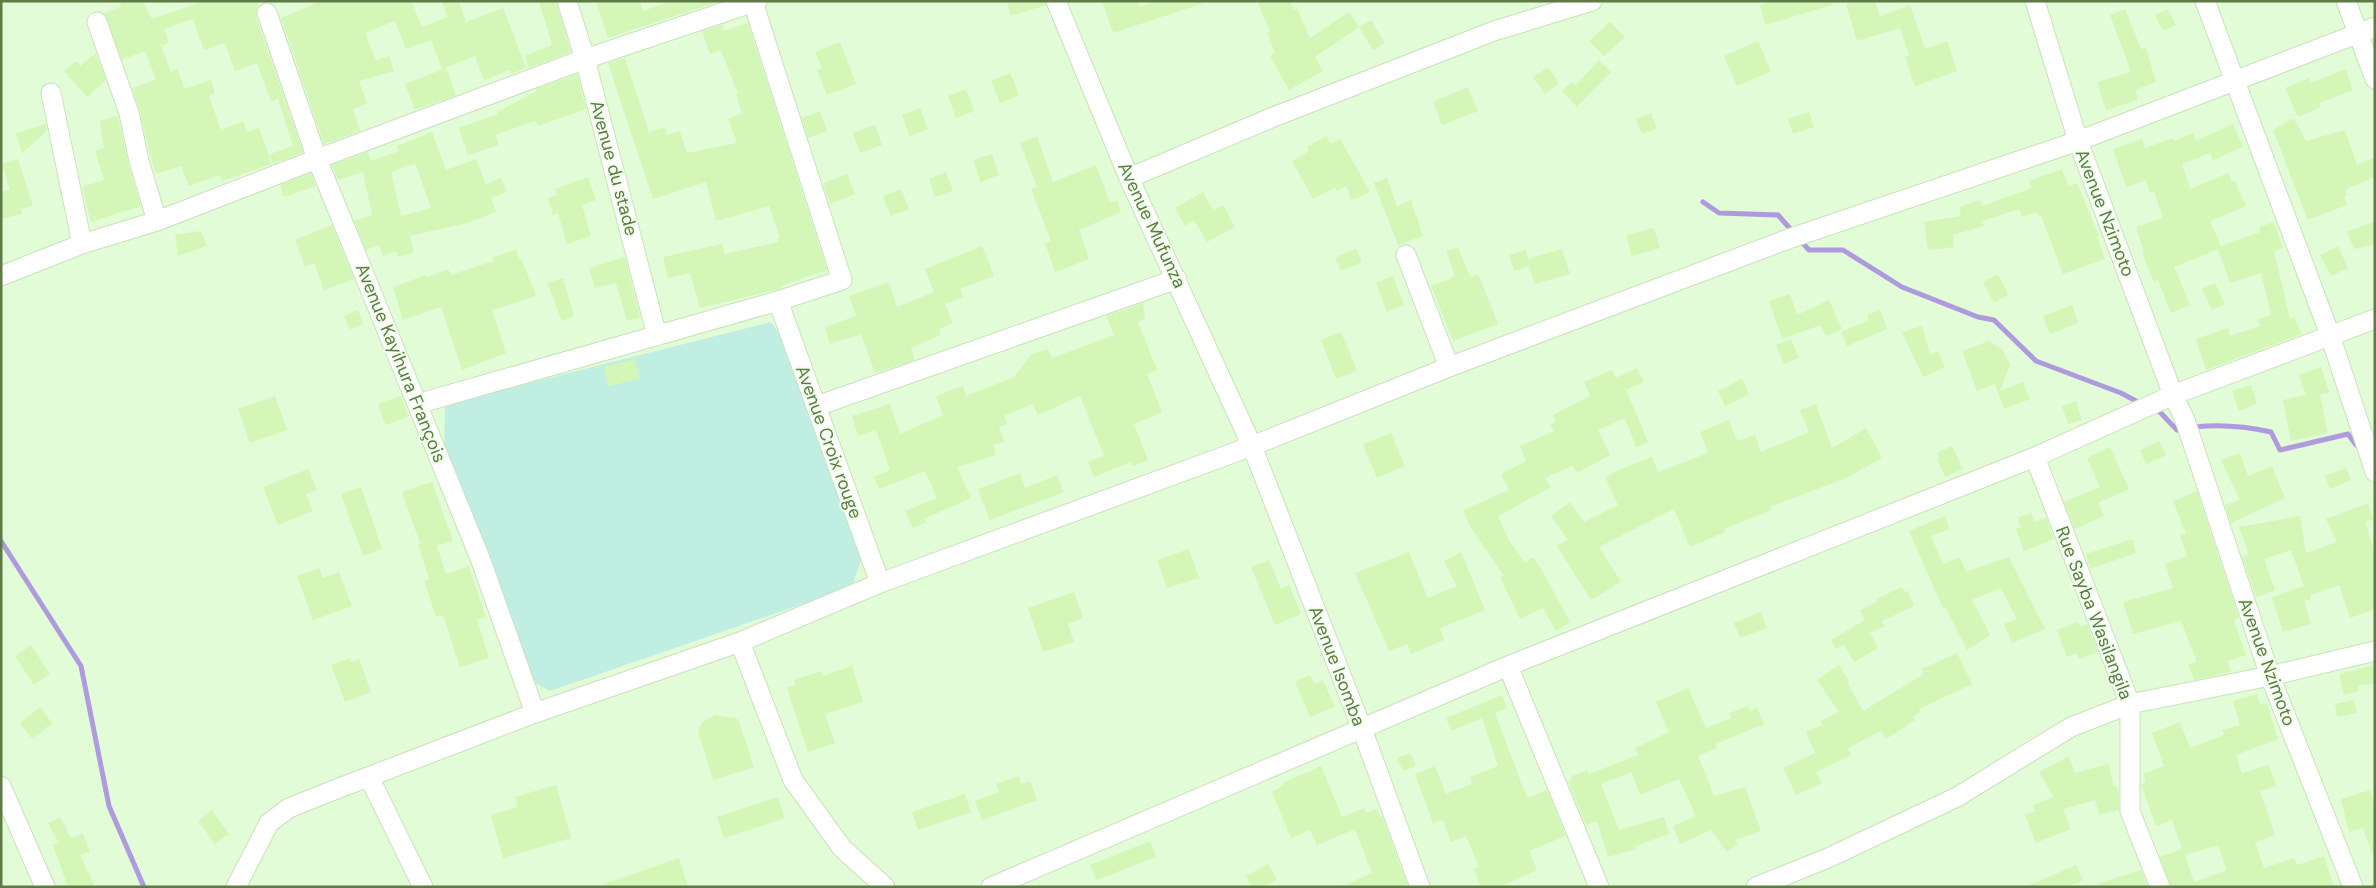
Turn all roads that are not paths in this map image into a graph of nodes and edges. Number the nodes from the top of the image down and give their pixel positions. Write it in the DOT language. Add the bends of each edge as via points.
graph roads {
  1 [pos="567,1"];
  2 [pos="1056,1"];
  3 [pos="1592,1"];
  4 [pos="2036,1"];
  5 [pos="2205,1"];
  6 [pos="2346,1"];
  7 [pos="755,2"];
  8 [pos="267,13"];
  9 [pos="96,22"];
  10 [pos="2366,30"];
  11 [pos="586,59"];
  12 [pos="2375,78"];
  13 [pos="2234,80"];
  14 [pos="51,93"];
  15 [pos="2078,142"];
  16 [pos="317,158"];
  17 [pos="1129,178"];
  18 [pos="157,221"];
  19 [pos="82,244"];
  20 [pos="1406,255"];
  21 [pos="1,276"];
  22 [pos="1177,279"];
  23 [pos="778,301"];
  24 [pos="2375,319"];
  25 [pos="2330,335"];
  26 [pos="657,336"];
  27 [pos="1448,367"];
  28 [pos="2174,396"];
  29 [pos="418,404"];
  30 [pos="816,406"];
  31 [pos="1252,446"];
  32 [pos="2035,457"];
  33 [pos="2375,472"];
  34 [pos="880,583"];
  35 [pos="740,642"];
  36 [pos="2375,651"];
  37 [pos="1508,666"];
  38 [pos="2270,676"];
  39 [pos="2130,704"];
  40 [pos="535,713"];
  41 [pos="1362,729"];
  42 [pos="369,777"];
  43 [pos="1,786"];
  44 [pos="45,887"];
  45 [pos="236,887"];
  46 [pos="424,887"];
  47 [pos="885,887"];
  48 [pos="991,887"];
  49 [pos="1420,887"];
  50 [pos="1598,887"];
  51 [pos="1756,887"];
  52 [pos="2160,887"];
  53 [pos="2353,887"];
  1 -- 11 [label="street, Avenue du stade"];
  2 -- 17 [label="street, Avenue Mufunza"];
  3 -- 17 [label="street" via="1494,31"];
  4 -- 15 [label="street, Avenue Nzimoto"];
  5 -- 13 [label="street"];
  6 -- 10 [label="street"];
  7 -- 11 [label="street"];
  7 -- 23 [label="street" via="842,280"];
  8 -- 16 [label="street, Avenue Kayihura François"];
  9 -- 18 [label="street" via="129,113"];
  10 -- 12 [label="street"];
  10 -- 13 [label="street"];
  11 -- 16 [label="street"];
  11 -- 26 [label="street, Avenue du stade"];
  13 -- 15 [label="street"];
  13 -- 25 [label="street"];
  14 -- 19 [label="street"];
  15 -- 27 [label="street" via="1797,236"];
  15 -- 28 [label="street, Avenue Nzimoto"];
  16 -- 18 [label="street"];
  16 -- 29 [label="street, Avenue Kayihura François"];
  17 -- 22 [label="street, Avenue Mufunza"];
  18 -- 19 [label="street"];
  19 -- 21 [label="street"];
  20 -- 27 [label="street"];
  22 -- 30 [label="street"];
  22 -- 31 [label="street, Avenue Mufunza"];
  23 -- 26 [label="street"];
  23 -- 30 [label="street, Avenue Croix rouge"];
  24 -- 25 [label="street"];
  25 -- 28 [label="street"];
  25 -- 33 [label="street"];
  26 -- 29 [label="street"];
  27 -- 31 [label="street"];
  28 -- 32 [label="street"];
  28 -- 38 [label="street, Avenue Nzimoto" via="2188,427"];
  29 -- 40 [label="street, Avenue Kayihura François" via="480,558"];
  30 -- 34 [label="street, Avenue Croix rouge"];
  31 -- 34 [label="street"];
  31 -- 41 [label="street, Avenue Isomba"];
  32 -- 37 [label="street"];
  32 -- 39 [label="street, Rue Sayba Wasilangila"];
  34 -- 35 [label="street"];
  35 -- 40 [label="street"];
  35 -- 47 [label="street" via="793,780 842,848"];
  36 -- 38 [label="street"];
  37 -- 41 [label="street"];
  37 -- 50 [label="street"];
  38 -- 39 [label="street"];
  38 -- 53 [label="street, Avenue Nzimoto"];
  39 -- 51 [label="street" via="2071,727 1957,797 1828,858"];
  39 -- 52 [label="street, Rue Sayba Wasilangila" via="2130,811"];
  40 -- 42 [label="street"];
  41 -- 48 [label="street"];
  41 -- 49 [label="street, Avenue Isomba"];
  42 -- 45 [label="street" via="289,808 269,823"];
  42 -- 46 [label="street"];
  43 -- 44 [label="street"];
}
